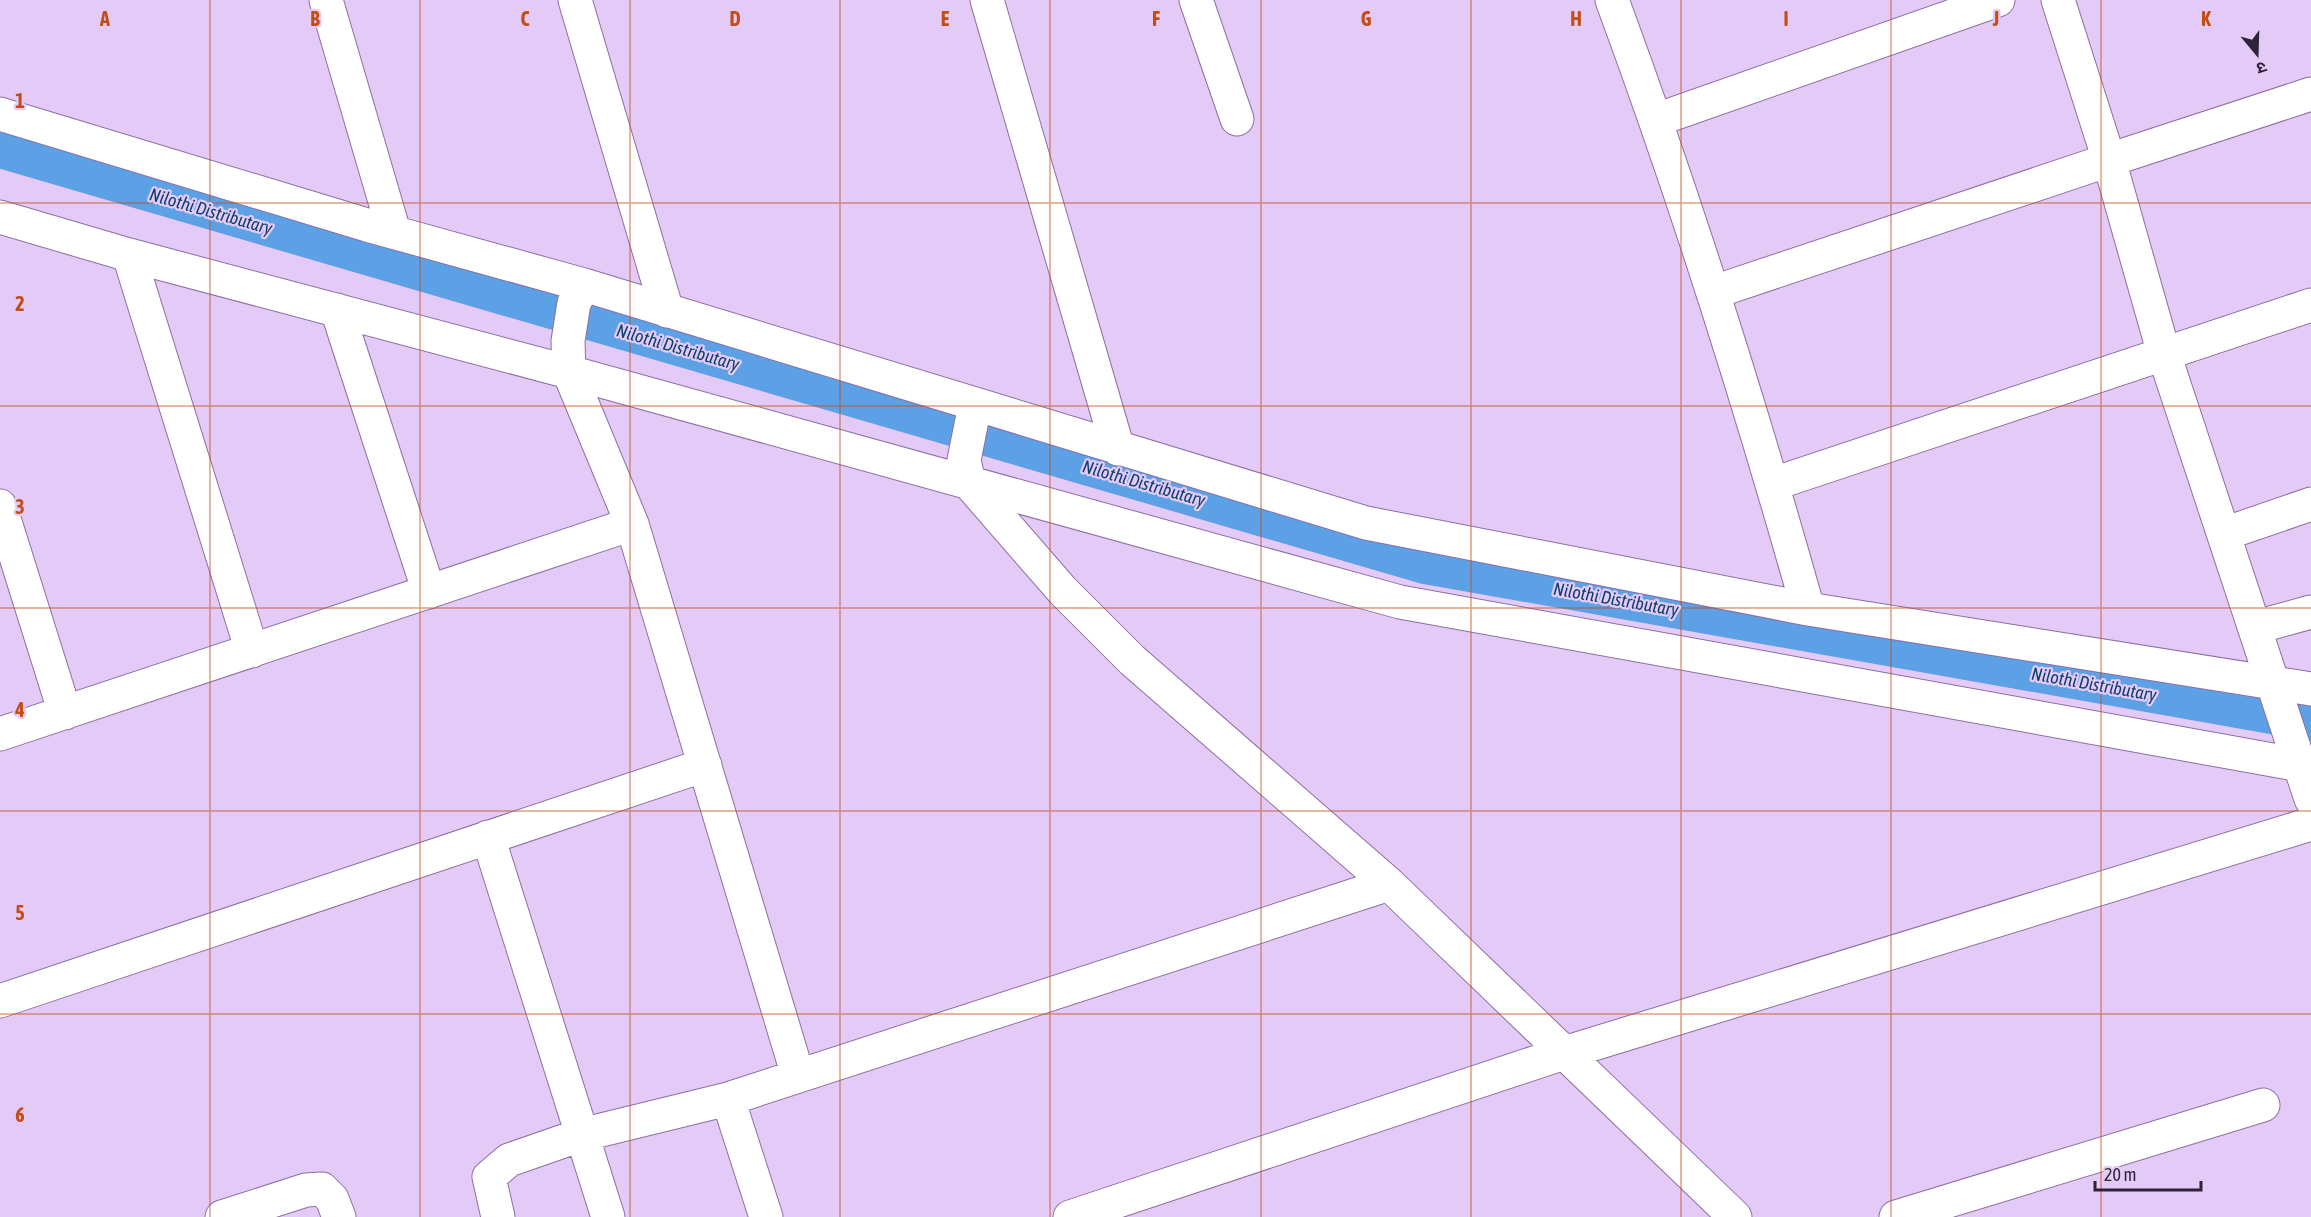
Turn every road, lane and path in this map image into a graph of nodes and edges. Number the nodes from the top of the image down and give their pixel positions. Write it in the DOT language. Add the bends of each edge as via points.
graph roads {
  1 [pos="326,0"];
  2 [pos="575,0"];
  3 [pos="987,0"];
  4 [pos="1196,0"];
  5 [pos="1612,0"];
  6 [pos="1998,0"];
  7 [pos="2058,0"];
  8 [pos="2311,94"];
  9 [pos="0,114"];
  10 [pos="1238,119"];
  11 [pos="1656,120"];
  12 [pos="2109,160"];
  13 [pos="0,216"];
  14 [pos="394,232"];
  15 [pos="129,255"];
  16 [pos="1714,292"];
  17 [pos="579,294"];
  18 [pos="2311,306"];
  19 [pos="337,310"];
  20 [pos="667,311"];
  21 [pos="2164,354"];
  22 [pos="568,357"];
  23 [pos="974,413"];
  24 [pos="1118,449"];
  25 [pos="967,472"];
  26 [pos="1773,484"];
  27 [pos="2311,504"];
  28 [pos="0,506"];
  29 [pos="632,524"];
  30 [pos="2224,534"];
  31 [pos="429,592"];
  32 [pos="1808,609"];
  33 [pos="2311,612"];
  34 [pos="2256,627"];
  35 [pos="252,651"];
  36 [pos="2311,689"];
  37 [pos="2276,694"];
  38 [pos="65,713"];
  39 [pos="0,734"];
  40 [pos="2300,757"];
  41 [pos="705,765"];
  42 [pos="2311,799"];
  43 [pos="2311,824"];
  44 [pos="488,837"];
  45 [pos="1389,884"];
  46 [pos="0,1001"];
  47 [pos="1564,1053"];
  48 [pos="798,1076"];
  49 [pos="728,1099"];
  50 [pos="2263,1105"];
  51 [pos="581,1135"];
  52 [pos="222,1217"];
  53 [pos="339,1217"];
  54 [pos="498,1217"];
  55 [pos="608,1217"];
  56 [pos="766,1217"];
  57 [pos="1070,1217"];
  58 [pos="1735,1217"];
  59 [pos="1896,1217"];
  1 -- 14 [label="street"];
  2 -- 20 [label="street"];
  3 -- 24 [label="street"];
  4 -- 10 [label="street"];
  5 -- 11 [label="street"];
  6 -- 11 [label="street"];
  7 -- 12 [label="street"];
  8 -- 12 [label="street"];
  9 -- 14 [label="street"];
  11 -- 16 [label="street"];
  12 -- 16 [label="street"];
  12 -- 21 [label="street"];
  13 -- 15 [label="street"];
  14 -- 17 [label="street"];
  15 -- 19 [label="street"];
  15 -- 35 [label="street"];
  16 -- 26 [label="street"];
  17 -- 20 [label="street"];
  17 -- 22 [label="street"];
  18 -- 21 [label="street"];
  19 -- 22 [label="street"];
  19 -- 31 [label="street"];
  20 -- 23 [label="street"];
  21 -- 26 [label="street"];
  21 -- 30 [label="street"];
  22 -- 25 [label="street"];
  22 -- 29 [label="street"];
  23 -- 24 [label="street"];
  23 -- 25 [label="street"];
  24 -- 32 [label="street" via="1366,524"];
  25 -- 40 [label="street" via="1401,602"];
  25 -- 45 [label="street" via="1063,591 1132,660"];
  26 -- 32 [label="street"];
  27 -- 30 [label="street"];
  28 -- 38 [label="street"];
  29 -- 31 [label="street"];
  29 -- 41 [label="street"];
  30 -- 34 [label="street"];
  31 -- 35 [label="street"];
  32 -- 37 [label="street"];
  33 -- 34 [label="street"];
  34 -- 37 [label="street"];
  35 -- 38 [label="street"];
  36 -- 37 [label="street"];
  37 -- 40 [label="street"];
  38 -- 39 [label="street"];
  40 -- 42 [label="street"];
  41 -- 44 [label="street"];
  41 -- 48 [label="street"];
  43 -- 47 [label="street"];
  44 -- 46 [label="street"];
  44 -- 51 [label="street"];
  45 -- 47 [label="street"];
  45 -- 48 [label="street"];
  47 -- 57 [label="street"];
  47 -- 58 [label="street"];
  48 -- 49 [label="street"];
  49 -- 51 [label="street"];
  49 -- 56 [label="street"];
  50 -- 59 [label="street"];
  51 -- 54 [label="street" via="509,1160 489,1177"];
  51 -- 55 [label="street"];
  52 -- 53 [label="street" via="306,1190 322,1189 332,1199"];
}
